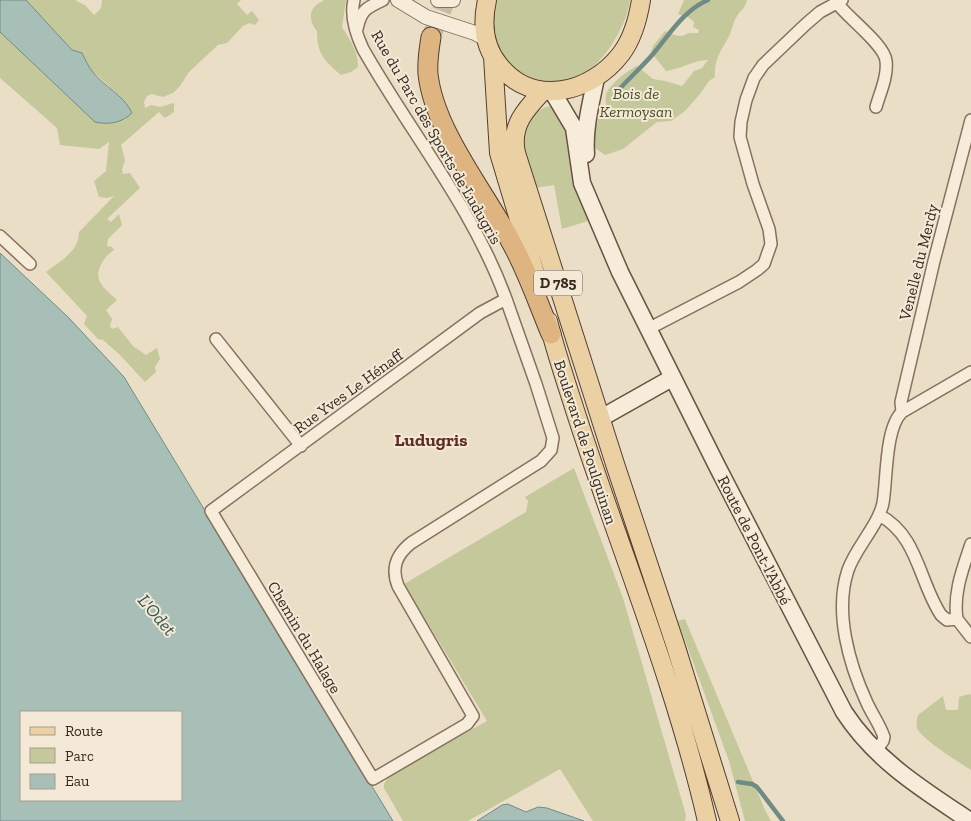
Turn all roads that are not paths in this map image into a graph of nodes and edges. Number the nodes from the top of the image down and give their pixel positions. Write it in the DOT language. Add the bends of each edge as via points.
graph roads {
  1 [pos="354,0"];
  2 [pos="398,0"];
  3 [pos="438,0"];
  4 [pos="453,0"];
  5 [pos="487,0"];
  6 [pos="641,0"];
  7 [pos="381,1"];
  8 [pos="840,1"];
  9 [pos="356,30"];
  10 [pos="431,37"];
  11 [pos="486,39"];
  12 [pos="493,57"];
  13 [pos="596,78"];
  14 [pos="548,91"];
  15 [pos="876,107"];
  16 [pos="971,120"];
  17 [pos="596,215"];
  18 [pos="0,236"];
  19 [pos="30,264"];
  20 [pos="506,299"];
  21 [pos="648,329"];
  22 [pos="551,334"];
  23 [pos="216,339"];
  24 [pos="971,372"];
  25 [pos="672,378"];
  26 [pos="902,412"];
  27 [pos="600,418"];
  28 [pos="301,446"];
  29 [pos="211,511"];
  30 [pos="879,515"];
  31 [pos="971,544"];
  32 [pos="957,620"];
  33 [pos="971,637"];
  34 [pos="875,752"];
  35 [pos="373,779"];
  36 [pos="707,821"];
  37 [pos="730,821"];
  38 [pos="970,821"];
  1 -- 9 [label="street, Rue du Parc des Sports de Ludugris"];
  2 -- 11 [label="street" via="426,17"];
  3 -- 4 [label="street"];
  5 -- 11 [label="main road"];
  6 -- 13 [label="main road" via="632,34 621,54"];
  7 -- 9 [label="street, Rue du Parc des Sports de Ludugris" via="363,12"];
  8 -- 15 [label="street" via="851,20 885,54 887,63"];
  8 -- 21 [label="street" via="820,12 763,65 746,100 740,137 769,229 770,251 764,264 738,282"];
  9 -- 20 [label="street, Rue du Parc des Sports de Ludugris" via="368,58 468,219"];
  10 -- 22 [label="highway, D 785" via="428,76 437,111 518,254"];
  11 -- 12 [label="main road"];
  12 -- 14 [label="main road" via="514,80 533,89"];
  12 -- 22 [label="main road, Boulevard de Poulguinan / D 785" via="499,153"];
  13 -- 14 [label="main road" via="574,88"];
  13 -- 17 [label="main road, Route de Pont-l'Abbé" via="585,142"];
  14 -- 17 [label="main road, Route de Pont-l'Abbé" via="574,128 582,183"];
  14 -- 27 [label="main road, Boulevard de Poulguinan / D 785" via="521,116 515,129 514,145"];
  16 -- 26 [label="street, Venelle du Merdy" via="932,270 901,402"];
  17 -- 21 [label="main road, Route de Pont-l'Abbé"];
  18 -- 19 [label="street"];
  20 -- 28 [label="street, Rue Yves Le Hénaff" via="480,314"];
  20 -- 35 [label="street, Rue du Parc des Sports de Ludugris" via="549,423 553,444 541,461 412,543 396,560 394,570 398,586 473,716 467,724"];
  21 -- 25 [label="main road, Route de Pont-l'Abbé"];
  22 -- 36 [label="main road, Boulevard de Poulguinan / D 785" via="586,446 666,674"];
  23 -- 28 [label="street"];
  24 -- 26 [label="street"];
  25 -- 27 [label="main road"];
  25 -- 34 [label="main road, Route de Pont-l'Abbé" via="836,698"];
  26 -- 30 [label="street" via="892,429"];
  27 -- 37 [label="main road, Boulevard de Poulguinan / D 785"];
  28 -- 29 [label="street, Rue Yves Le Hénaff"];
  29 -- 35 [label="street, Chemin du Halage"];
  30 -- 32 [label="street" via="892,522 906,539 941,615 947,620"];
  30 -- 34 [label="street" via="851,562 843,602 850,660 884,737"];
  31 -- 32 [label="street" via="957,589"];
  32 -- 33 [label="street"];
  34 -- 38 [label="main road, Route de Pont-l'Abbé"];
}
